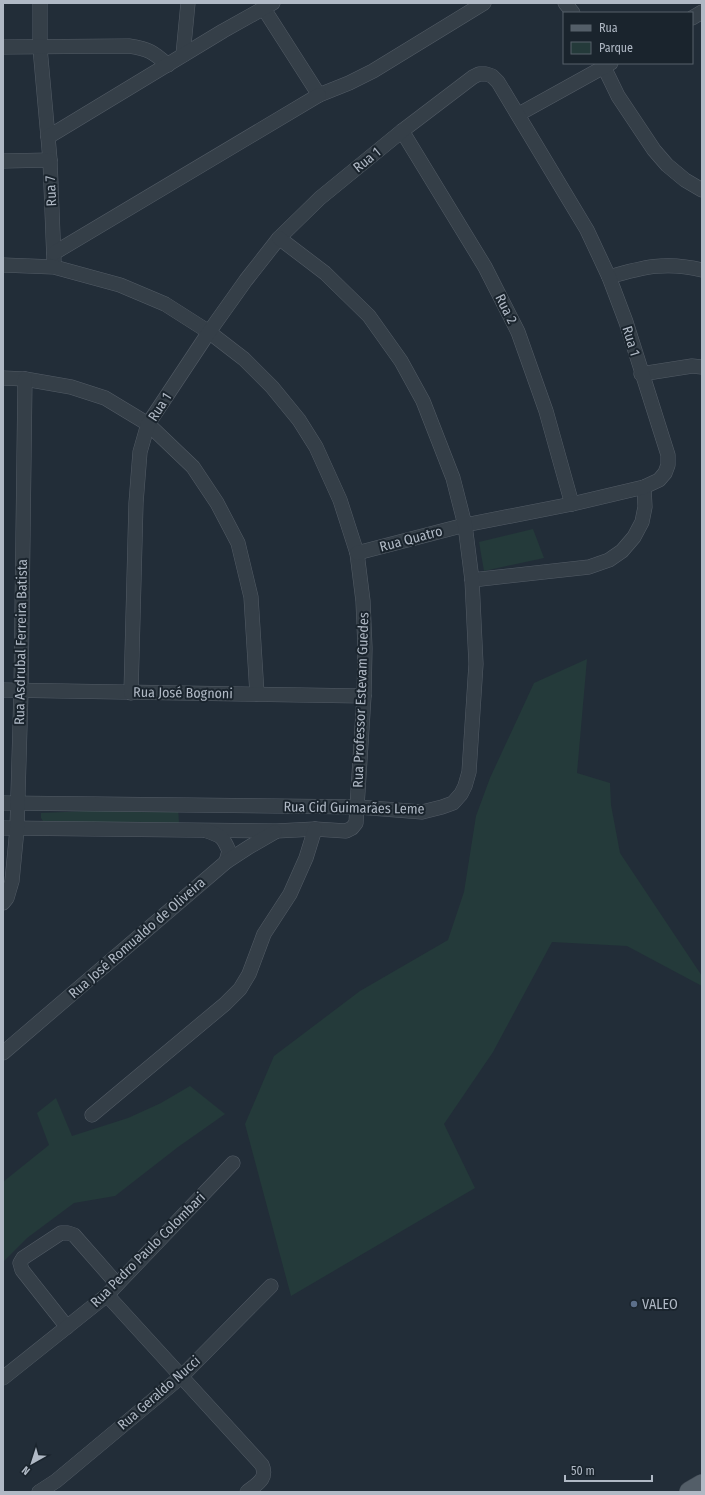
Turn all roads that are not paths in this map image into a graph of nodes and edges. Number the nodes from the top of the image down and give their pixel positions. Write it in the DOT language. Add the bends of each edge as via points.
graph roads {
  1 [pos="40,3"];
  2 [pos="188,3"];
  3 [pos="484,3"];
  4 [pos="565,3"];
  5 [pos="269,6"];
  6 [pos="572,12"];
  7 [pos="702,12"];
  8 [pos="693,17"];
  9 [pos="3,47"];
  10 [pos="40,48"];
  11 [pos="183,55"];
  12 [pos="606,64"];
  13 [pos="168,65"];
  14 [pos="319,95"];
  15 [pos="518,114"];
  16 [pos="402,131"];
  17 [pos="48,137"];
  18 [pos="50,160"];
  19 [pos="3,161"];
  20 [pos="702,190"];
  21 [pos="279,238"];
  22 [pos="54,253"];
  23 [pos="3,265"];
  24 [pos="54,267"];
  25 [pos="702,270"];
  26 [pos="609,276"];
  27 [pos="209,332"];
  28 [pos="702,367"];
  29 [pos="641,374"];
  30 [pos="3,378"];
  31 [pos="25,379"];
  32 [pos="148,424"];
  33 [pos="647,486"];
  34 [pos="572,504"];
  35 [pos="465,525"];
  36 [pos="358,553"];
  37 [pos="472,580"];
  38 [pos="3,690"];
  39 [pos="21,691"];
  40 [pos="131,692"];
  41 [pos="257,694"];
  42 [pos="364,696"];
  43 [pos="3,803"];
  44 [pos="18,803"];
  45 [pos="358,807"];
  46 [pos="10,829"];
  47 [pos="315,829"];
  48 [pos="205,830"];
  49 [pos="276,831"];
  50 [pos="346,831"];
  51 [pos="226,862"];
  52 [pos="3,903"];
  53 [pos="3,1053"];
  54 [pos="92,1115"];
  55 [pos="233,1163"];
  56 [pos="117,1284"];
  57 [pos="271,1286"];
  58 [pos="107,1295"];
  59 [pos="67,1327"];
  60 [pos="182,1376"];
  61 [pos="3,1378"];
  62 [pos="702,1485"];
  63 [pos="39,1492"];
  64 [pos="247,1492"];
  65 [pos="690,1492"];
  1 -- 10 [label="street"];
  2 -- 11 [label="street"];
  3 -- 14 [label="street" via="373,71"];
  4 -- 6 [label="street"];
  5 -- 11 [label="street"];
  5 -- 14 [label="street"];
  7 -- 8 [label="street"];
  9 -- 10 [label="street"];
  10 -- 13 [label="street" via="129,46 152,52"];
  10 -- 17 [label="street"];
  11 -- 13 [label="street"];
  12 -- 15 [label="street"];
  12 -- 20 [label="street" via="618,96 654,150 684,180"];
  13 -- 17 [label="street"];
  14 -- 22 [label="street"];
  15 -- 16 [label="street, Rua 1" via="498,82 492,76 479,74"];
  15 -- 26 [label="street, Rua 1" via="577,212"];
  16 -- 21 [label="street, Rua 1" via="320,198"];
  16 -- 34 [label="street, Rua 2" via="485,267 518,332 546,411"];
  17 -- 18 [label="street"];
  18 -- 19 [label="street, Rua 7"];
  18 -- 22 [label="street, Rua 7"];
  21 -- 27 [label="street, Rua 1"];
  21 -- 35 [label="street, Rua Cid Guimarães Leme" via="325,273 369,316 401,360 423,401 448,464"];
  22 -- 24 [label="street, Rua 7"];
  23 -- 24 [label="street, Rua Professor Estevam Guedes"];
  24 -- 27 [label="street, Rua Professor Estevam Guedes" via="120,285 165,304"];
  25 -- 26 [label="street" via="668,265 643,267"];
  26 -- 29 [label="street, Rua 1"];
  27 -- 32 [label="street, Rua 1"];
  27 -- 36 [label="street, Rua Professor Estevam Guedes" via="244,359 272,386 299,420 316,447 340,500"];
  28 -- 29 [label="street" via="692,366"];
  29 -- 33 [label="street, Rua 1" via="668,455 665,473 659,480"];
  30 -- 31 [label="street"];
  31 -- 32 [label="street" via="70,387 105,398"];
  31 -- 39 [label="street, Rua Asdrubal Ferreira Batista"];
  32 -- 40 [label="street, Rua 1" via="140,452 136,503"];
  32 -- 41 [label="street" via="193,467 217,503 238,543 251,597"];
  33 -- 34 [label="street, Rua Quatro"];
  33 -- 37 [label="street" via="642,522 622,551 609,560 589,567"];
  34 -- 35 [label="street, Rua Quatro"];
  35 -- 36 [label="street, Rua Quatro"];
  35 -- 37 [label="street, Rua Cid Guimarães Leme"];
  36 -- 42 [label="street, Rua Professor Estevam Guedes" via="364,601"];
  37 -- 45 [label="street, Rua Cid Guimarães Leme" via="476,664 469,772 461,794 453,803 422,812"];
  38 -- 39 [label="street, Rua José Bognoni"];
  39 -- 40 [label="street, Rua José Bognoni"];
  39 -- 44 [label="street, Rua Asdrubal Ferreira Batista"];
  40 -- 41 [label="street, Rua José Bognoni"];
  41 -- 42 [label="street, Rua José Bognoni"];
  42 -- 45 [label="street, Rua Professor Estevam Guedes"];
  43 -- 44 [label="street, Rua Cid Guimarães Leme"];
  44 -- 45 [label="street, Rua Cid Guimarães Leme"];
  44 -- 46 [label="street, Rua Asdrubal Ferreira Batista"];
  45 -- 50 [label="street, Rua Professor Estevam Guedes" via="356,823"];
  46 -- 48 [label="street, Rua Cid Guimarães Leme"];
  46 -- 52 [label="street, Rua Asdrubal Ferreira Batista" via="12,881"];
  47 -- 49 [label="street, Rua Cid Guimarães Leme"];
  47 -- 50 [label="street, Rua Cid Guimarães Leme"];
  47 -- 54 [label="street" via="306,858 290,894 264,934 249,974 240,989"];
  48 -- 49 [label="street, Rua Cid Guimarães Leme"];
  48 -- 51 [label="street" via="220,835 229,851"];
  49 -- 51 [label="street, Rua José Romualdo de Oliveira"];
  51 -- 53 [label="street, Rua José Romualdo de Oliveira"];
  55 -- 56 [label="street, Rua Pedro Paulo Colombari"];
  56 -- 58 [label="street, Rua Pedro Paulo Colombari"];
  56 -- 59 [label="street" via="74,1236 68,1233 61,1233 23,1258 20,1263 22,1270"];
  57 -- 60 [label="street, Rua Geraldo Nucci"];
  58 -- 59 [label="street, Rua Pedro Paulo Colombari"];
  58 -- 60 [label="street"];
  59 -- 61 [label="street, Rua Pedro Paulo Colombari"];
  60 -- 63 [label="street, Rua Geraldo Nucci" via="56,1481"];
  60 -- 64 [label="street" via="262,1465 265,1471 263,1477"];
  62 -- 65 [label="main road"];
}
